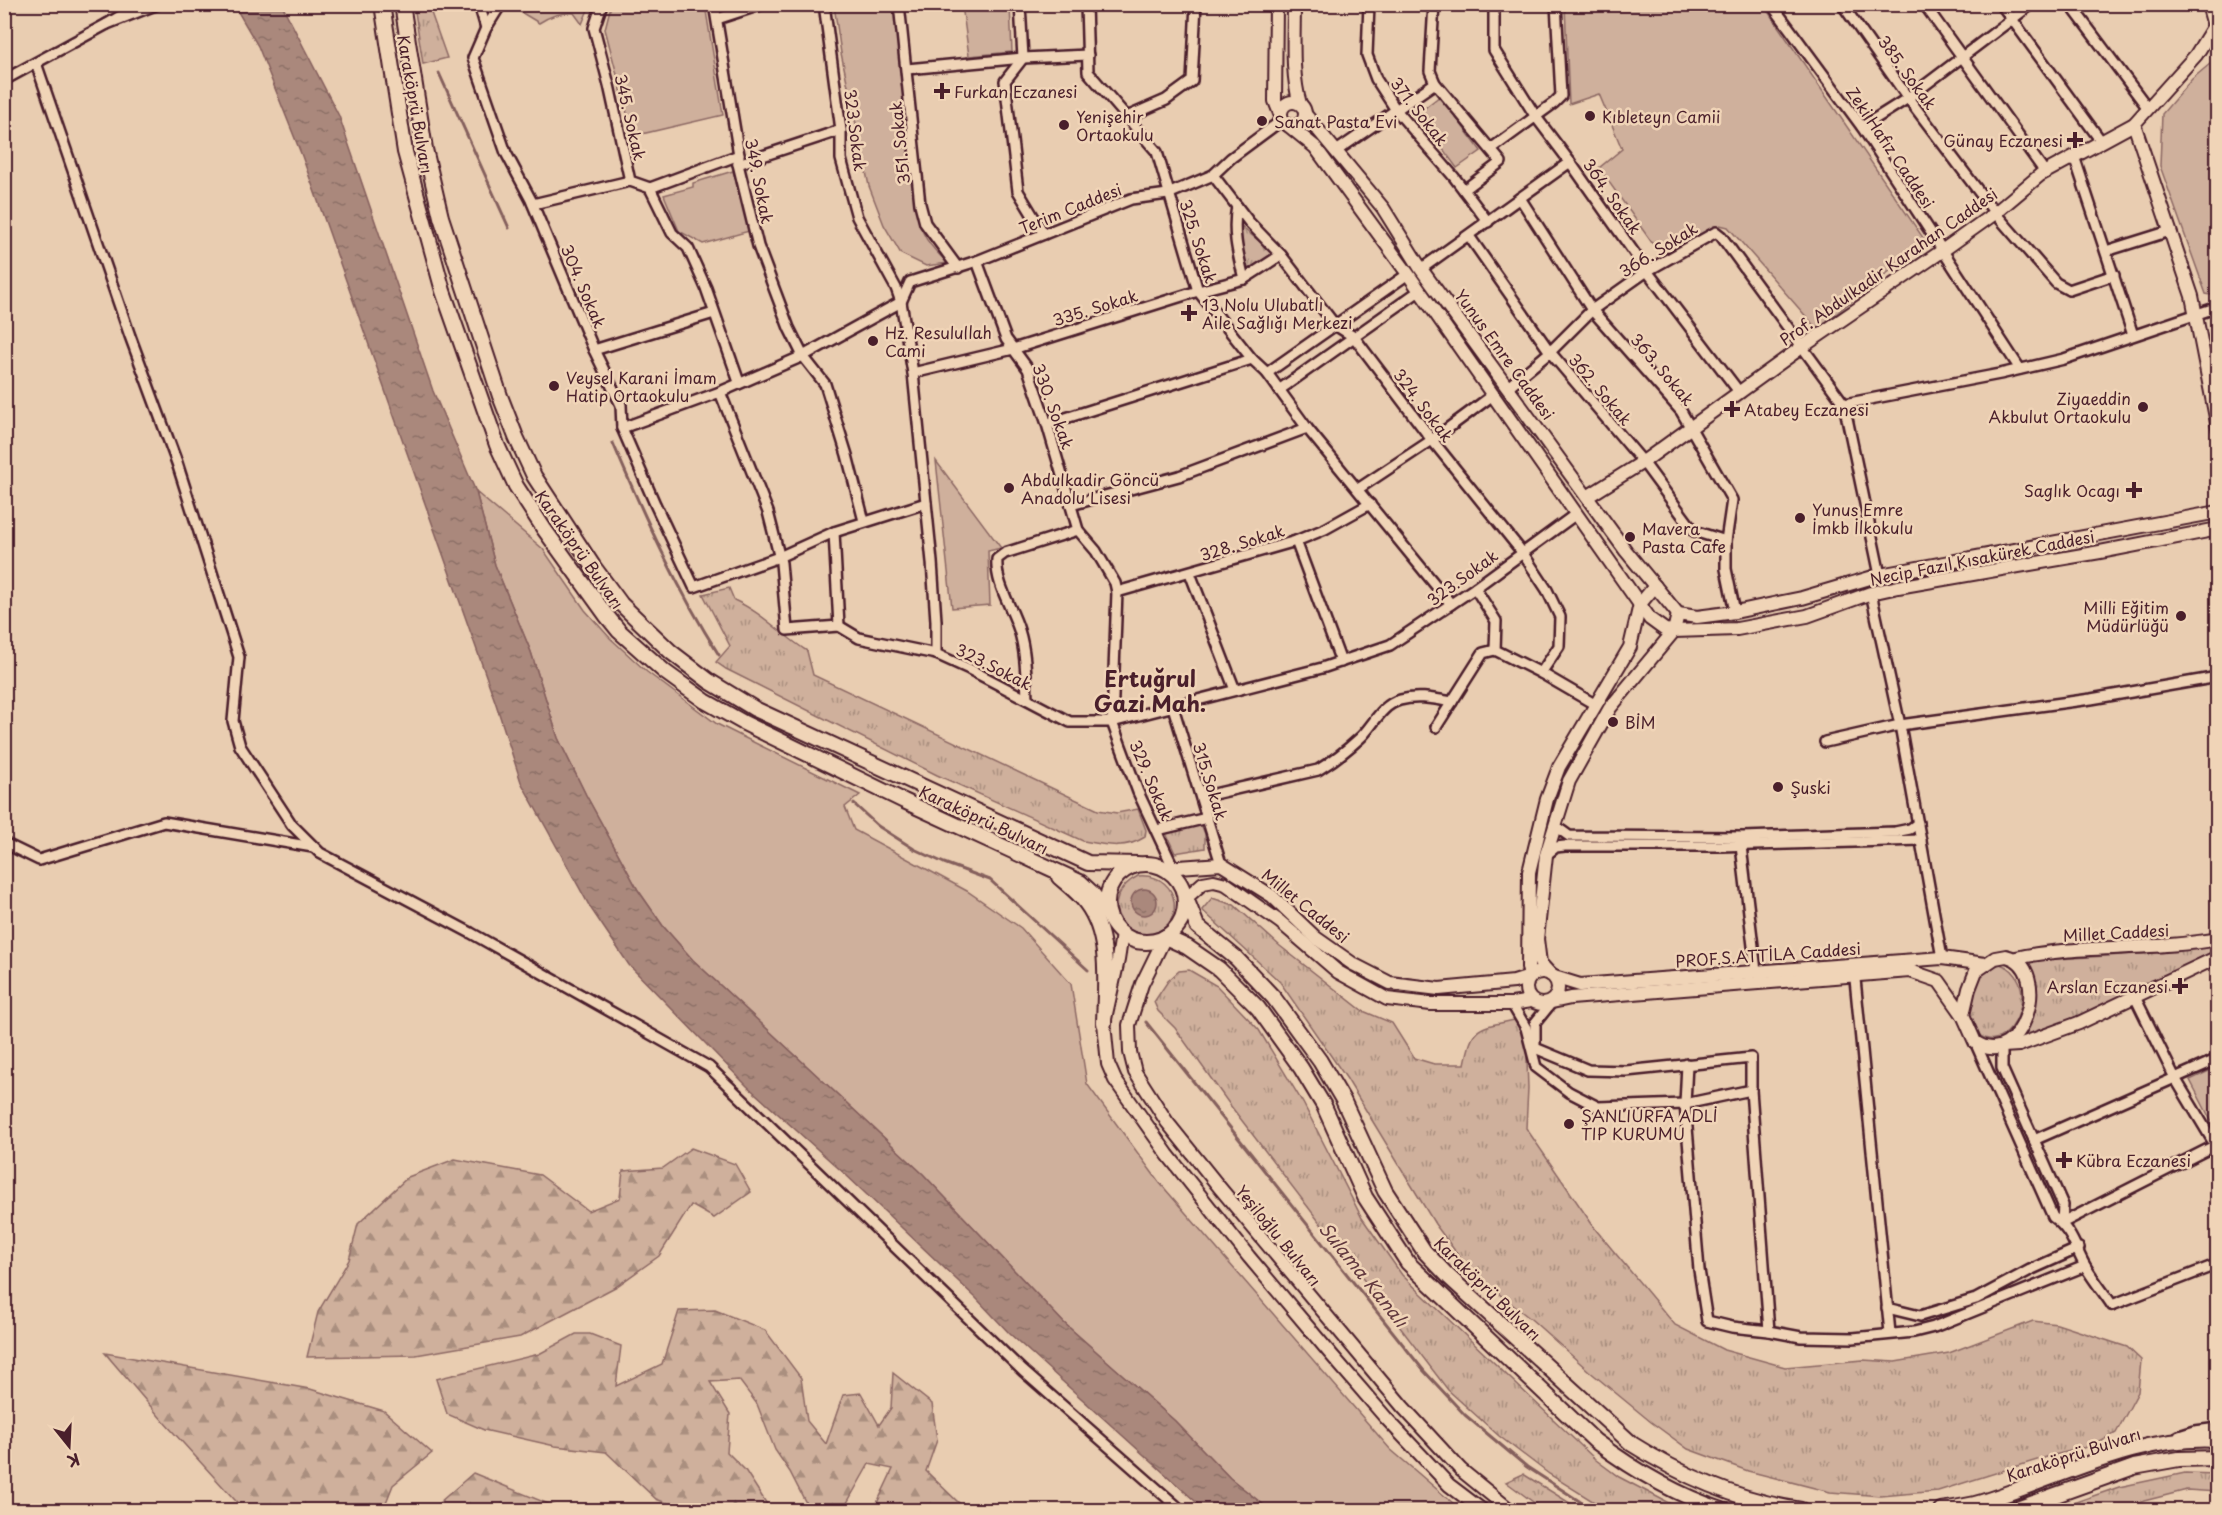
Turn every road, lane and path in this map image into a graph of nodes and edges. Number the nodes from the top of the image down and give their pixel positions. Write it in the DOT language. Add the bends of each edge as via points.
graph roads {
  1 [pos="140,4"];
  2 [pos="158,4"];
  3 [pos="382,4"];
  4 [pos="402,4"];
  5 [pos="480,4"];
  6 [pos="501,4"];
  7 [pos="602,4"];
  8 [pos="714,4"];
  9 [pos="763,4"];
  10 [pos="824,4"];
  11 [pos="899,4"];
  12 [pos="1020,4"];
  13 [pos="1086,4"];
  14 [pos="1196,4"];
  15 [pos="1276,4"];
  16 [pos="1294,4"];
  17 [pos="1369,4"];
  18 [pos="1434,4"];
  19 [pos="1494,4"];
  20 [pos="1556,4"];
  21 [pos="1842,4"];
  22 [pos="1924,4"];
  23 [pos="2001,4"];
  24 [pos="2032,4"];
  25 [pos="2070,4"];
  26 [pos="2208,4"];
  27 [pos="1777,6"];
  28 [pos="2013,19"];
  29 [pos="717,20"];
  30 [pos="107,24"];
  31 [pos="2216,25"];
  32 [pos="486,28"];
  33 [pos="1088,55"];
  34 [pos="1023,58"];
  35 [pos="1963,58"];
  36 [pos="36,63"];
  37 [pos="907,69"];
  38 [pos="4,80"];
  39 [pos="1435,83"];
  40 [pos="1908,98"];
  41 [pos="2147,107"];
  42 [pos="1303,109"];
  43 [pos="1396,110"];
  44 [pos="1127,117"];
  45 [pos="1536,117"];
  46 [pos="1283,121"];
  47 [pos="2134,124"];
  48 [pos="1862,127"];
  49 [pos="841,130"];
  50 [pos="2101,141"];
  51 [pos="1491,149"];
  52 [pos="1335,152"];
  53 [pos="2074,156"];
  54 [pos="738,160"];
  55 [pos="1570,162"];
  56 [pos="2045,172"];
  57 [pos="1213,175"];
  58 [pos="630,181"];
  59 [pos="650,188"];
  60 [pos="1464,189"];
  61 [pos="1168,194"];
  62 [pos="1520,198"];
  63 [pos="533,204"];
  64 [pos="1237,206"];
  65 [pos="1995,213"];
  66 [pos="1488,222"];
  67 [pos="2170,231"];
  68 [pos="1044,234"];
  69 [pos="1469,236"];
  70 [pos="1942,251"];
  71 [pos="2106,251"];
  72 [pos="1281,255"];
  73 [pos="977,261"];
  74 [pos="958,268"];
  75 [pos="1421,269"];
  76 [pos="1647,272"];
  77 [pos="1408,274"];
  78 [pos="2114,275"];
  79 [pos="1244,279"];
  80 [pos="1198,291"];
  81 [pos="1419,291"];
  82 [pos="901,302"];
  83 [pos="2217,307"];
  84 [pos="1592,310"];
  85 [pos="714,313"];
  86 [pos="2195,314"];
  87 [pos="1335,325"];
  88 [pos="2133,335"];
  89 [pos="1354,337"];
  90 [pos="1802,347"];
  91 [pos="1013,349"];
  92 [pos="594,350"];
  93 [pos="1550,352"];
  94 [pos="803,356"];
  95 [pos="1252,358"];
  96 [pos="2020,369"];
  97 [pos="913,373"];
  98 [pos="1267,373"];
  99 [pos="739,382"];
  100 [pos="1508,387"];
  101 [pos="1279,390"];
  102 [pos="720,393"];
  103 [pos="1740,393"];
  104 [pos="1493,396"];
  105 [pos="1844,404"];
  106 [pos="1047,424"];
  107 [pos="1689,427"];
  108 [pos="621,428"];
  109 [pos="1307,428"];
  110 [pos="2217,428"];
  111 [pos="1431,440"];
  112 [pos="1643,462"];
  113 [pos="1358,489"];
  114 [pos="1587,497"];
  115 [pos="926,502"];
  116 [pos="1370,504"];
  117 [pos="1071,505"];
  118 [pos="2217,506"];
  119 [pos="2217,512"];
  120 [pos="1576,514"];
  121 [pos="2204,514"];
  122 [pos="864,521"];
  123 [pos="2217,529"];
  124 [pos="1078,530"];
  125 [pos="834,532"];
  126 [pos="1296,541"];
  127 [pos="1726,541"];
  128 [pos="1522,552"];
  129 [pos="779,557"];
  130 [pos="1190,573"];
  131 [pos="1880,575"];
  132 [pos="1655,586"];
  133 [pos="1475,588"];
  134 [pos="1117,592"];
  135 [pos="1871,593"];
  136 [pos="1451,604"];
  137 [pos="1640,604"];
  138 [pos="1736,612"];
  139 [pos="1678,614"];
  140 [pos="1650,619"];
  141 [pos="839,626"];
  142 [pos="1674,631"];
  143 [pos="1495,650"];
  144 [pos="936,654"];
  145 [pos="1341,662"];
  146 [pos="1541,673"];
  147 [pos="2217,677"];
  148 [pos="1235,690"];
  149 [pos="1027,699"];
  150 [pos="1452,702"];
  151 [pos="1596,705"];
  152 [pos="1173,707"];
  153 [pos="1112,722"];
  154 [pos="1900,725"];
  155 [pos="1436,727"];
  156 [pos="1825,742"];
  157 [pos="1201,797"];
  158 [pos="1207,818"];
  159 [pos="1918,823"];
  160 [pos="1555,826"];
  161 [pos="1157,830"];
  162 [pos="1921,840"];
  163 [pos="4,843"];
  164 [pos="1741,846"];
  165 [pos="313,847"];
  166 [pos="1546,855"];
  167 [pos="1138,864"];
  168 [pos="1221,864"];
  169 [pos="1048,867"];
  170 [pos="1170,868"];
  171 [pos="1186,898"];
  172 [pos="1109,916"];
  173 [pos="1122,934"];
  174 [pos="1166,937"];
  175 [pos="2217,939"];
  176 [pos="2217,957"];
  177 [pos="1942,958"];
  178 [pos="2016,958"];
  179 [pos="1985,964"];
  180 [pos="1855,969"];
  181 [pos="1756,971"];
  182 [pos="1552,976"];
  183 [pos="1530,977"];
  184 [pos="2135,997"];
  185 [pos="1531,1001"];
  186 [pos="1552,1002"];
  187 [pos="1512,1004"];
  188 [pos="1963,1015"];
  189 [pos="1104,1023"];
  190 [pos="1975,1042"];
  191 [pos="2002,1046"];
  192 [pos="2217,1059"];
  193 [pos="1688,1064"];
  194 [pos="2175,1078"];
  195 [pos="1751,1090"];
  196 [pos="1685,1104"];
  197 [pos="2034,1140"];
  198 [pos="2217,1146"];
  199 [pos="2062,1223"];
  200 [pos="2079,1248"];
  201 [pos="2217,1264"];
  202 [pos="2085,1266"];
  203 [pos="1887,1308"];
  204 [pos="1769,1331"];
  205 [pos="1890,1333"];
  206 [pos="2217,1428"];
  207 [pos="2217,1440"];
  208 [pos="2161,1442"];
  209 [pos="2217,1458"];
  210 [pos="1181,1510"];
  211 [pos="1482,1510"];
  212 [pos="1510,1510"];
  213 [pos="1722,1510"];
  214 [pos="1801,1510"];
  215 [pos="1941,1510"];
  216 [pos="2014,1510"];
  1 -- 30 [label="street"];
  2 -- 30 [label="street"];
  3 -- 169 [label="highway, Karaköprü Bulvarı" via="400,121 443,291 497,445 522,494 576,576 620,631 665,672 705,701"];
  4 -- 167 [label="highway, Karaköprü Bulvarı" via="425,149 441,217 500,396 534,476 621,604 671,652 755,709 1088,864"];
  5 -- 32 [label="street"];
  6 -- 32 [label="street, 304. Sokak"];
  7 -- 58 [label="street, 345. Sokak" via="594,28"];
  8 -- 29 [label="street, 349. Sokak"];
  9 -- 29 [label="street"];
  10 -- 49 [label="street, 323.Sokak"];
  11 -- 37 [label="street, 351. Sokak"];
  12 -- 34 [label="street"];
  13 -- 33 [label="street, 325. Sokak"];
  14 -- 44 [label="street" via="1192,81 1166,100"];
  15 -- 46 [label="main road" via="1275,101"];
  16 -- 42 [label="main road, Yunus Emre Caddesi" via="1296,93"];
  17 -- 43 [label="street, 371. Sokak" via="1367,56"];
  18 -- 39 [label="street" via="1430,71"];
  19 -- 45 [label="street, 364. Sokak" via="1494,50"];
  20 -- 45 [label="street" via="1561,96"];
  21 -- 40 [label="street, 385. Sokak"];
  22 -- 35 [label="street"];
  23 -- 28 [label="street"];
  24 -- 28 [label="street"];
  25 -- 41 [label="street"];
  26 -- 31 [label="main road"];
  27 -- 48 [label="street, Zeki Hafız Caddesi"];
  28 -- 35 [label="street"];
  28 -- 50 [label="street"];
  29 -- 54 [label="street, 349. Sokak"];
  30 -- 36 [label="street"];
  31 -- 41 [label="main road, Prof. Abdulkadir Karahan Caddesi" via="2196,55"];
  32 -- 63 [label="street, 304. Sokak" via="473,58 506,153"];
  33 -- 34 [label="street"];
  33 -- 44 [label="street, 325. Sokak" via="1088,72"];
  34 -- 37 [label="street"];
  34 -- 68 [label="street" via="1005,81 1009,124 1018,191"];
  35 -- 40 [label="street"];
  35 -- 56 [label="street"];
  36 -- 38 [label="street"];
  36 -- 165 [label="street" via="177,463 239,657 233,721 240,746 292,825"];
  37 -- 74 [label="street, 351. Sokak" via="925,223"];
  39 -- 43 [label="street"];
  39 -- 51 [label="street"];
  40 -- 48 [label="street"];
  40 -- 65 [label="street, 385. Sokak"];
  41 -- 47 [label="main road, Prof. Abdulkadir Karahan Caddesi"];
  42 -- 46 [label="main road" via="1300,125"];
  42 -- 46 [label="main road" via="1288,103 1282,108"];
  42 -- 52 [label="main road, Yunus Emre Caddesi"];
  43 -- 52 [label="street"];
  43 -- 60 [label="street, 371. Sokak"];
  44 -- 61 [label="street, 325. Sokak" via="1157,152"];
  45 -- 51 [label="street"];
  45 -- 55 [label="street, 364. Sokak"];
  46 -- 57 [label="street, Terim Caddesi"];
  46 -- 77 [label="main road, Yunus Emre Caddesi" via="1315,147"];
  47 -- 50 [label="main road, Prof. Abdulkadir Karahan Caddesi"];
  47 -- 67 [label="main road"];
  48 -- 70 [label="street, Zeki Hafız Caddesi"];
  49 -- 54 [label="street"];
  49 -- 82 [label="street, 323.Sokak" via="841,159 857,217"];
  50 -- 53 [label="main road, Prof. Abdulkadir Karahan Caddesi"];
  51 -- 60 [label="street" via="1501,162"];
  52 -- 75 [label="main road, Yunus Emre Caddesi" via="1383,208"];
  53 -- 56 [label="main road, Prof. Abdulkadir Karahan Caddesi"];
  53 -- 71 [label="street"];
  54 -- 59 [label="street"];
  54 -- 94 [label="street, 349. Sokak" via="758,246"];
  55 -- 62 [label="street"];
  55 -- 76 [label="street, 364. Sokak"];
  56 -- 65 [label="main road, Prof. Abdulkadir Karahan Caddesi"];
  57 -- 61 [label="street, Terim Caddesi"];
  57 -- 64 [label="street, 324. Sokak"];
  58 -- 59 [label="street, 345. Sokak"];
  58 -- 63 [label="street"];
  59 -- 85 [label="street" via="672,233 688,248"];
  60 -- 66 [label="street, 371. Sokak"];
  61 -- 68 [label="street, Terim Caddesi" via="1131,199"];
  61 -- 80 [label="street, 325. Sokak"];
  62 -- 66 [label="street"];
  62 -- 84 [label="street, 363. Sokak"];
  63 -- 92 [label="street, 304. Sokak"];
  64 -- 72 [label="street, 324. Sokak"];
  64 -- 79 [label="street" via="1235,242"];
  65 -- 70 [label="main road, Prof. Abdulkadir Karahan Caddesi"];
  65 -- 78 [label="street, 385. Sokak" via="2056,283 2070,290"];
  66 -- 69 [label="street"];
  67 -- 71 [label="street"];
  67 -- 86 [label="main road"];
  68 -- 73 [label="street, Terim Caddesi"];
  69 -- 75 [label="street"];
  69 -- 93 [label="street, 362. Sokak"];
  70 -- 90 [label="main road, Prof. Abdulkadir Karahan Caddesi"];
  70 -- 96 [label="street, Zeki Hafız Caddesi"];
  71 -- 78 [label="street"];
  72 -- 79 [label="street, 335. Sokak"];
  72 -- 87 [label="street, 324. Sokak"];
  73 -- 74 [label="street, Terim Caddesi"];
  73 -- 91 [label="street, 330. Sokak"];
  74 -- 82 [label="street, Terim Caddesi" via="910,282"];
  75 -- 100 [label="main road, Yunus Emre Caddesi"];
  76 -- 84 [label="street, 366. Sokak"];
  76 -- 90 [label="street, 366. Sokak" via="1716,232"];
  76 -- 103 [label="street, 364. Sokak"];
  77 -- 81 [label="main road, Yunus Emre Caddesi"];
  77 -- 87 [label="street"];
  78 -- 88 [label="street"];
  79 -- 80 [label="street, 335. Sokak"];
  80 -- 91 [label="street, 335. Sokak"];
  80 -- 95 [label="street, 325. Sokak"];
  81 -- 89 [label="street"];
  81 -- 104 [label="main road, Yunus Emre Caddesi"];
  82 -- 94 [label="street"];
  82 -- 97 [label="street, 323.Sokak"];
  83 -- 86 [label="street"];
  84 -- 93 [label="street, 366. Sokak"];
  84 -- 107 [label="street, 363. Sokak" via="1681,411"];
  85 -- 92 [label="street"];
  85 -- 99 [label="street"];
  86 -- 88 [label="street"];
  86 -- 110 [label="main road"];
  87 -- 89 [label="street, 324. Sokak"];
  87 -- 98 [label="street"];
  88 -- 96 [label="street"];
  89 -- 101 [label="street"];
  89 -- 111 [label="street, 324. Sokak"];
  90 -- 103 [label="main road, Prof. Abdulkadir Karahan Caddesi"];
  90 -- 105 [label="street"];
  91 -- 97 [label="street, 335. Sokak"];
  91 -- 106 [label="street, 330. Sokak" via="1028,369"];
  92 -- 108 [label="street, 304. Sokak" via="621,405"];
  93 -- 100 [label="street, 366. Sokak"];
  93 -- 112 [label="street, 362. Sokak"];
  94 -- 99 [label="street"];
  94 -- 122 [label="street, 349. Sokak" via="825,384"];
  95 -- 98 [label="street, 325. Sokak"];
  95 -- 106 [label="street"];
  96 -- 105 [label="street"];
  97 -- 115 [label="street, 323.Sokak"];
  98 -- 101 [label="street, 325. Sokak"];
  99 -- 102 [label="street"];
  100 -- 114 [label="main road, Yunus Emre Caddesi"];
  101 -- 109 [label="street, 325. Sokak"];
  102 -- 108 [label="street"];
  102 -- 129 [label="street" via="768,512"];
  103 -- 107 [label="main road, Prof. Abdulkadir Karahan Caddesi"];
  104 -- 111 [label="street"];
  104 -- 120 [label="main road, Yunus Emre Caddesi"];
  105 -- 131 [label="street"];
  106 -- 117 [label="street, 330. Sokak"];
  107 -- 112 [label="main road, Prof. Abdulkadir Karahan Caddesi"];
  107 -- 127 [label="street, 363. Sokak" via="1732,500"];
  108 -- 129 [label="street, 304. Sokak" via="694,587"];
  109 -- 113 [label="street, 325. Sokak"];
  109 -- 117 [label="street" via="1179,476"];
  111 -- 113 [label="street"];
  111 -- 128 [label="street, 324. Sokak"];
  112 -- 114 [label="main road, Prof. Abdulkadir Karahan Caddesi"];
  112 -- 127 [label="street, 362. Sokak" via="1694,531"];
  113 -- 116 [label="street, 325. Sokak"];
  114 -- 132 [label="main road, Yunus Emre Caddesi"];
  115 -- 122 [label="street"];
  115 -- 144 [label="street, 323.Sokak"];
  116 -- 126 [label="street, 328. Sokak"];
  116 -- 136 [label="street, 325. Sokak"];
  117 -- 124 [label="street, 330. Sokak"];
  118 -- 121 [label="main road"];
  119 -- 121 [label="main road, Necip Fazıl Kısakürek Caddesi"];
  120 -- 128 [label="street, 323.Sokak"];
  120 -- 137 [label="main road, Yunus Emre Caddesi"];
  121 -- 131 [label="main road, Necip Fazıl Kısakürek Caddesi"];
  122 -- 125 [label="street"];
  123 -- 135 [label="main road, Necip Fazıl Kısakürek Caddesi"];
  124 -- 134 [label="street, 330. Sokak" via="1101,558"];
  124 -- 149 [label="street" via="997,559 1001,586 1020,631"];
  125 -- 129 [label="street"];
  125 -- 141 [label="street"];
  126 -- 130 [label="street, 328. Sokak"];
  126 -- 145 [label="street"];
  127 -- 138 [label="street, 363. Sokak" via="1726,568"];
  128 -- 133 [label="street, 323.Sokak"];
  128 -- 146 [label="street, 324. Sokak" via="1560,616 1559,646"];
  129 -- 141 [label="street" via="787,630"];
  130 -- 134 [label="street, 328. Sokak"];
  130 -- 148 [label="street"];
  131 -- 138 [label="main road, Necip Fazıl Kısakürek Caddesi"];
  132 -- 137 [label="main road"];
  132 -- 139 [label="main road, Yunus Emre Caddesi"];
  133 -- 136 [label="street, 323.Sokak"];
  133 -- 143 [label="street" via="1496,621"];
  134 -- 153 [label="street, 329. Sokak"];
  135 -- 142 [label="main road, Necip Fazıl Kısakürek Caddesi" via="1807,616 1772,623 1737,629"];
  135 -- 154 [label="street"];
  136 -- 145 [label="street, 323.Sokak" via="1390,645"];
  137 -- 140 [label="main road, Yunus Emre Caddesi"];
  137 -- 151 [label="main road" via="1630,647"];
  138 -- 139 [label="main road, Necip Fazıl Kısakürek Caddesi" via="1697,617"];
  139 -- 142 [label="main road"];
  140 -- 142 [label="main road, Necip Fazıl Kısakürek Caddesi" via="1665,630"];
  141 -- 144 [label="street" via="859,638"];
  142 -- 160 [label="main road" via="1610,708 1569,781"];
  143 -- 146 [label="street"];
  143 -- 150 [label="street" via="1482,653"];
  144 -- 149 [label="street, 323.Sokak"];
  145 -- 148 [label="street, 323.Sokak"];
  146 -- 151 [label="street"];
  147 -- 154 [label="street"];
  148 -- 152 [label="street, 323.Sokak"];
  149 -- 153 [label="street, 323.Sokak" via="1070,722"];
  150 -- 155 [label="street"];
  150 -- 157 [label="street" via="1399,700 1388,706 1361,737 1318,770"];
  151 -- 183 [label="main road" via="1559,767 1529,872"];
  152 -- 153 [label="street, 323.Sokak"];
  152 -- 157 [label="street, 315.Sokak"];
  153 -- 161 [label="street, 329. Sokak"];
  154 -- 156 [label="street"];
  154 -- 159 [label="street"];
  157 -- 158 [label="street, 315.Sokak"];
  158 -- 161 [label="street"];
  158 -- 168 [label="street, 315.Sokak"];
  159 -- 160 [label="street" via="1895,832 1743,837 1569,836"];
  159 -- 162 [label="street"];
  160 -- 166 [label="main road"];
  161 -- 170 [label="street, 329. Sokak"];
  162 -- 164 [label="street"];
  162 -- 177 [label="street"];
  163 -- 165 [label="street" via="39,860 164,822"];
  164 -- 166 [label="street" via="1565,846"];
  164 -- 181 [label="street"];
  165 -- 210 [label="street" via="709,1067 1023,1371"];
  166 -- 182 [label="main road" via="1537,939 1540,963"];
  167 -- 170 [label="highway"];
  167 -- 172 [label="highway" via="1125,869 1112,884 1107,903"];
  168 -- 170 [label="main road"];
  168 -- 183 [label="main road, Millet Caddesi" via="1272,897 1353,964 1390,983 1438,989"];
  169 -- 172 [label="highway, Karaköprü Bulvarı" via="1080,882"];
  169 -- 189 [label="highway" via="1086,903 1096,921 1105,963"];
  170 -- 171 [label="highway"];
  171 -- 174 [label="highway" via="1182,921"];
  171 -- 187 [label="main road, Millet Caddesi" via="1203,883 1226,884 1280,922 1338,972 1387,999 1431,1004"];
  171 -- 214 [label="highway, Karaköprü Bulvarı" via="1197,926 1236,958 1274,998 1320,1061 1343,1100 1385,1191 1424,1251 1449,1277 1632,1444 1665,1465 1743,1498"];
  172 -- 173 [label="highway"];
  173 -- 174 [label="highway" via="1143,942"];
  173 -- 189 [label="main road"];
  174 -- 212 [label="main road, Yeşiloğlu Bulvarı" via="1129,1025 1136,1072 1167,1122 1402,1407 1461,1470"];
  174 -- 213 [label="highway" via="1219,969 1258,1008 1324,1106 1365,1197 1408,1263 1595,1441 1659,1483"];
  175 -- 178 [label="main road, Millet Caddesi" via="2185,945 2043,952"];
  176 -- 184 [label="main road"];
  177 -- 179 [label="main road, PROF.S.ATTİLA Caddesi"];
  177 -- 180 [label="main road, PROF.S.ATTİLA Caddesi"];
  178 -- 179 [label="main road" via="1995,958"];
  178 -- 191 [label="main road" via="2029,978 2031,994 2022,1029"];
  179 -- 188 [label="main road" via="1976,971"];
  180 -- 181 [label="main road, PROF.S.ATTİLA Caddesi"];
  180 -- 186 [label="main road"];
  180 -- 188 [label="main road" via="1910,971 1939,981"];
  180 -- 203 [label="street"];
  181 -- 182 [label="main road, PROF.S.ATTİLA Caddesi" via="1580,985"];
  182 -- 183 [label="main road" via="1539,972"];
  182 -- 186 [label="main road" via="1558,993"];
  183 -- 185 [label="main road" via="1525,987"];
  184 -- 191 [label="main road" via="2038,1039"];
  184 -- 194 [label="street"];
  185 -- 186 [label="main road" via="1541,1005"];
  185 -- 187 [label="main road, Millet Caddesi"];
  186 -- 193 [label="street" via="1535,1023 1535,1048 1588,1070 1626,1071"];
  187 -- 196 [label="street" via="1526,1028 1536,1067 1569,1092 1598,1107"];
  188 -- 190 [label="main road"];
  189 -- 211 [label="main road" via="1108,1064 1115,1080 1168,1155 1386,1418 1449,1485"];
  190 -- 191 [label="main road" via="1991,1049"];
  190 -- 199 [label="street" via="2053,1217"];
  191 -- 197 [label="street" via="2002,1068"];
  192 -- 194 [label="street"];
  193 -- 195 [label="street" via="1751,1058"];
  193 -- 196 [label="street"];
  194 -- 197 [label="street"];
  194 -- 198 [label="street"];
  195 -- 196 [label="street"];
  195 -- 204 [label="street"];
  196 -- 204 [label="street" via="1707,1321"];
  197 -- 199 [label="street" via="2063,1205"];
  198 -- 199 [label="street"];
  199 -- 200 [label="street"];
  200 -- 202 [label="street"];
  200 -- 203 [label="street" via="1976,1299 1920,1316"];
  201 -- 202 [label="street" via="2112,1305"];
  202 -- 205 [label="street" via="1934,1327"];
  203 -- 205 [label="street"];
  204 -- 205 [label="street" via="1795,1337 1853,1338"];
  206 -- 208 [label="street"];
  207 -- 208 [label="highway, Karaköprü Bulvarı"];
  208 -- 215 [label="highway, Karaköprü Bulvarı" via="1980,1503"];
  209 -- 216 [label="highway, Karaköprü Bulvarı" via="2179,1459 2134,1467"];
}
